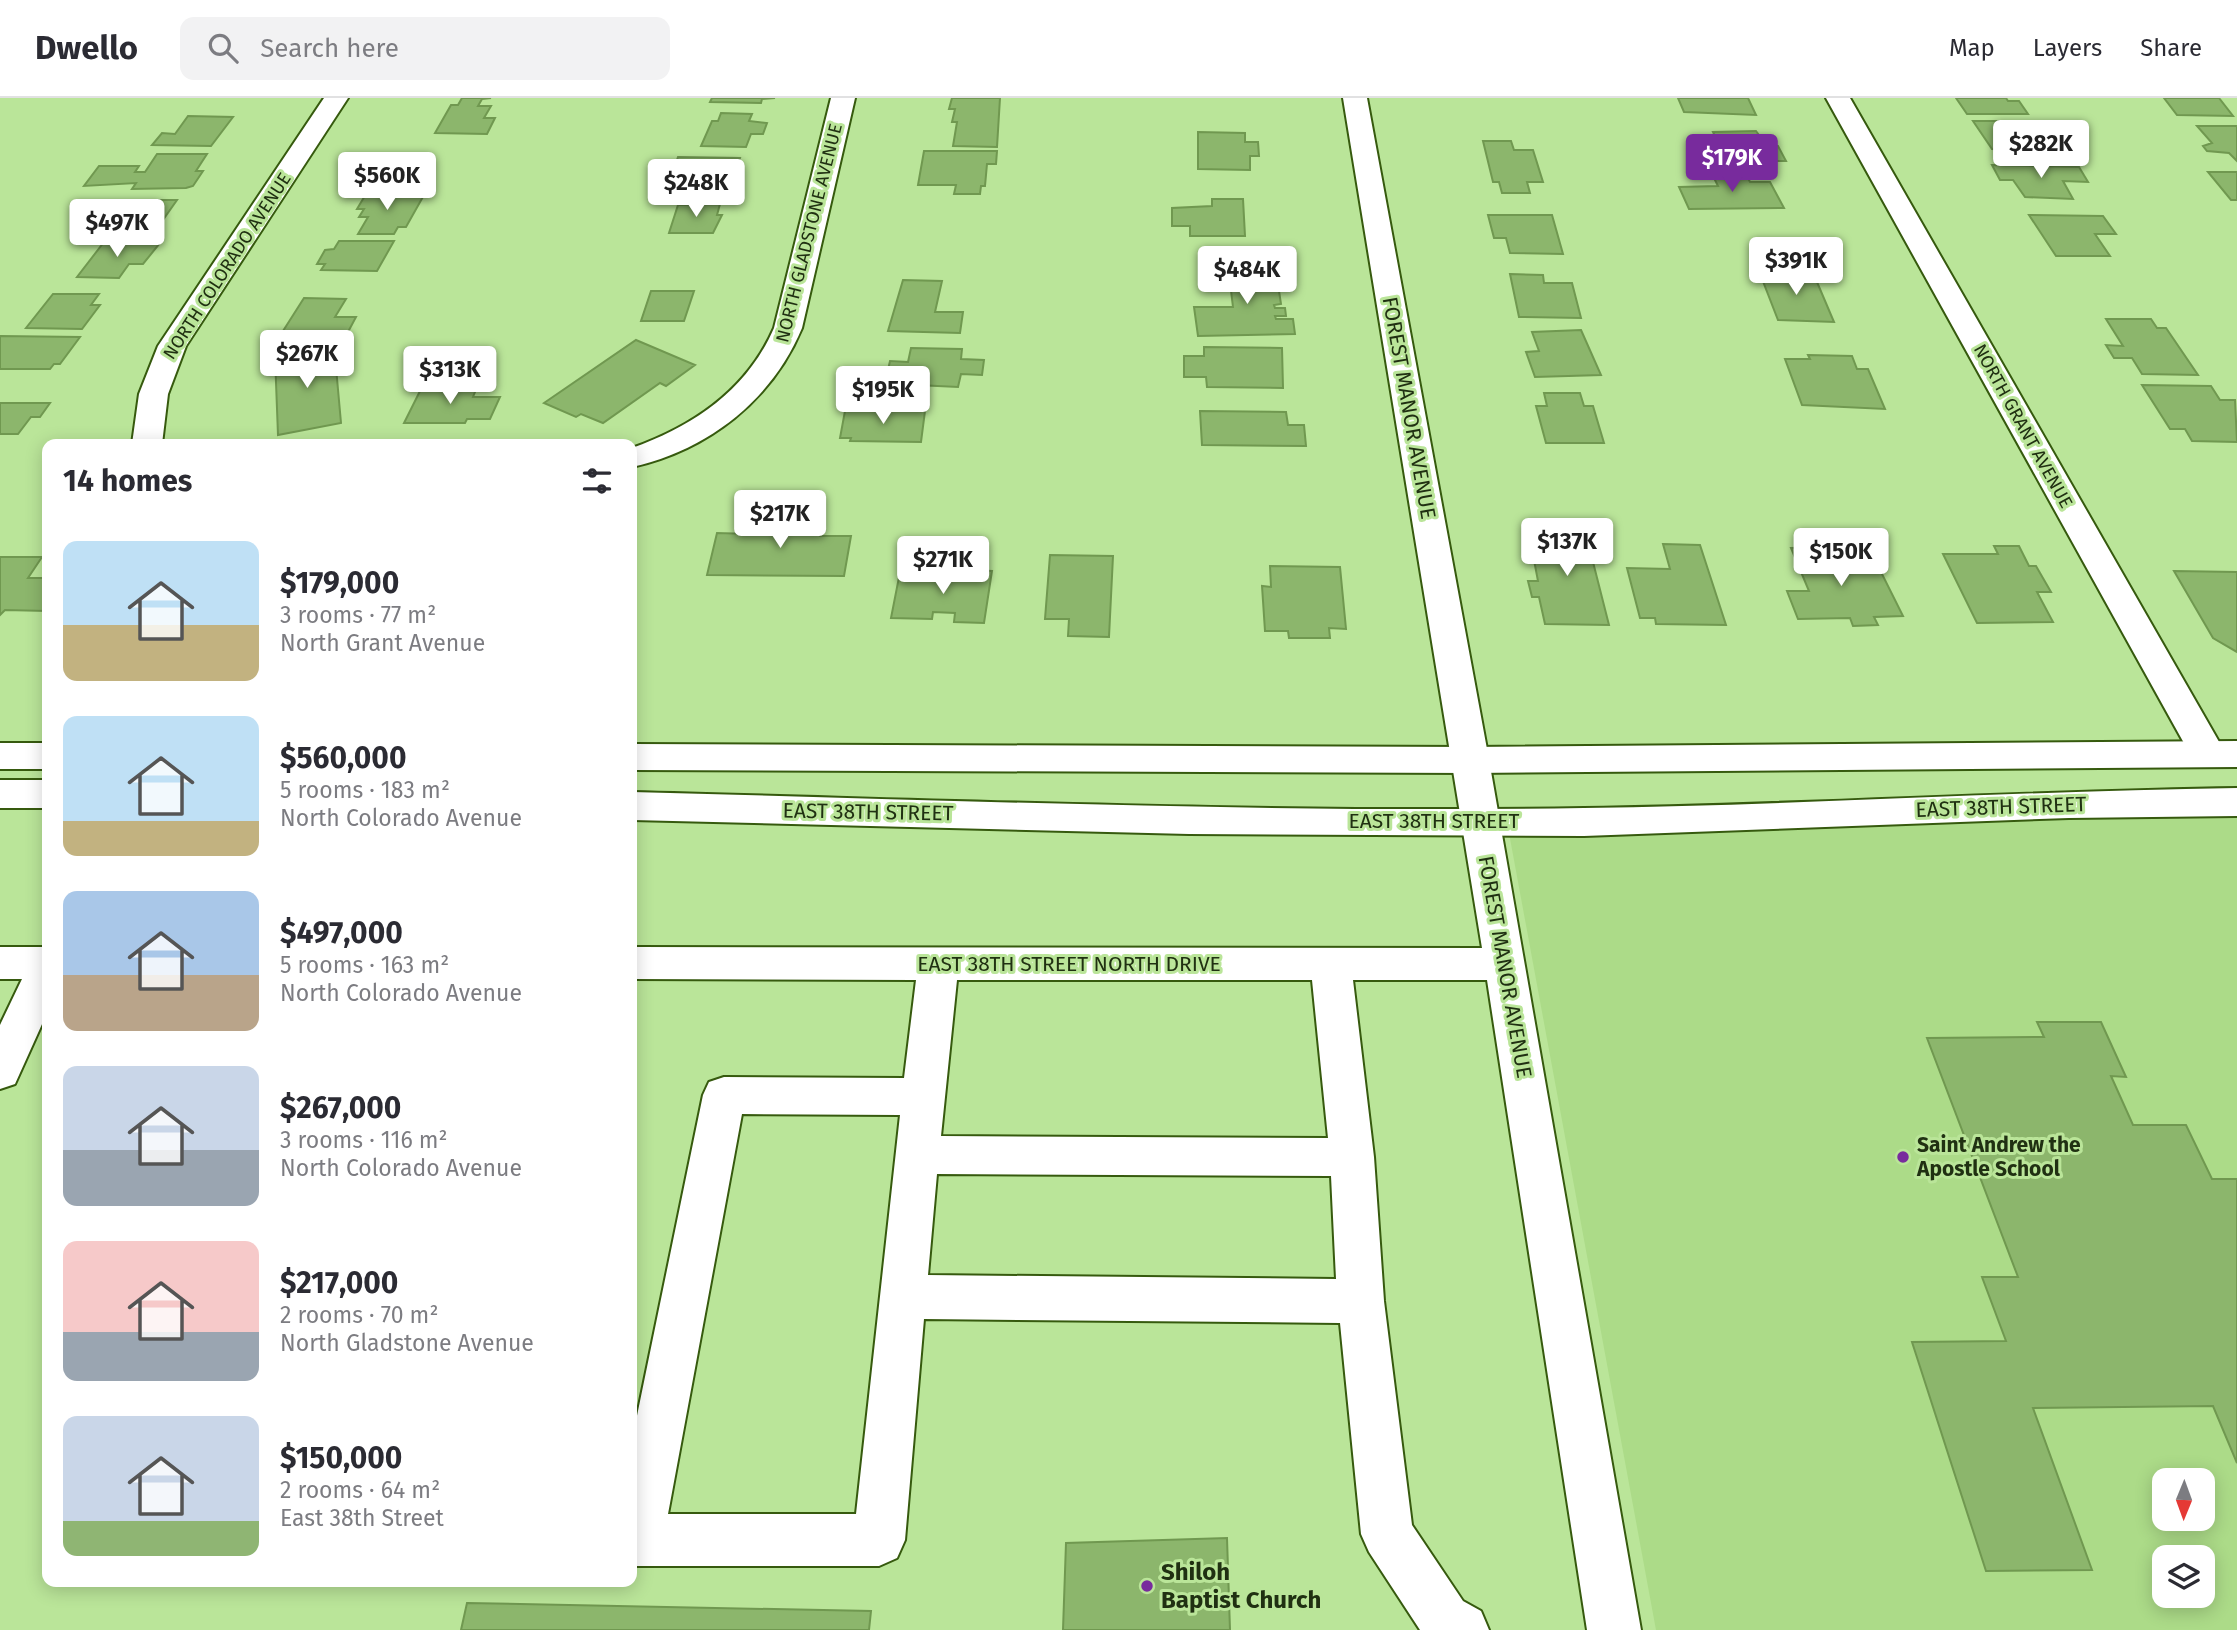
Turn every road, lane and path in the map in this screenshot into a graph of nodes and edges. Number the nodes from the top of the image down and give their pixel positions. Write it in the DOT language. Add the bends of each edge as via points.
graph roads {
  1 [pos="336,98"];
  2 [pos="843,98"];
  3 [pos="1355,98"];
  4 [pos="1838,98"];
  5 [pos="147,439"];
  6 [pos="637,456"];
  7 [pos="2222,754"];
  8 [pos="0,755"];
  9 [pos="42,756"];
  10 [pos="637,757"];
  11 [pos="1471,760"];
  12 [pos="0,794"];
  13 [pos="42,794"];
  14 [pos="2237,802"];
  15 [pos="637,806"];
  16 [pos="1481,822"];
  17 [pos="0,963"];
  18 [pos="637,964"];
  19 [pos="939,964"];
  20 [pos="1331,964"];
  21 [pos="1505,964"];
  22 [pos="42,965"];
  23 [pos="42,976"];
  24 [pos="0,1071"];
  25 [pos="924,1097"];
  26 [pos="916,1155"];
  27 [pos="1352,1157"];
  28 [pos="902,1297"];
  29 [pos="1361,1301"];
  30 [pos="1462,1630"];
  31 [pos="1614,1630"];
  1 -- 5 [label="street, NORTH COLORADO AVENUE" via="172,346 156,380"];
  2 -- 6 [label="street, NORTH GLADSTONE AVENUE" via="788,328 775,359 729,408 680,439"];
  3 -- 11 [label="street, FOREST MANOR AVENUE"];
  4 -- 7 [label="street, NORTH GRANT AVENUE"];
  7 -- 11 [label="street"];
  8 -- 9 [label="street"];
  10 -- 11 [label="street"];
  11 -- 16 [label="street, FOREST MANOR AVENUE"];
  12 -- 13 [label="street"];
  14 -- 16 [label="street, EAST 38TH STREET"];
  15 -- 16 [label="street, EAST 38TH STREET"];
  16 -- 21 [label="street, FOREST MANOR AVENUE"];
  17 -- 22 [label="street"];
  18 -- 19 [label="street, EAST 38TH STREET NORTH DRIVE"];
  19 -- 20 [label="street, EAST 38TH STREET NORTH DRIVE"];
  19 -- 25 [label="street"];
  20 -- 21 [label="street, EAST 38TH STREET NORTH DRIVE"];
  20 -- 27 [label="street"];
  21 -- 31 [label="street, FOREST MANOR AVENUE"];
  23 -- 24 [label="street"];
  25 -- 26 [label="street"];
  25 -- 28 [label="street" via="724,1095 637,1540 879,1539"];
  26 -- 27 [label="street"];
  26 -- 28 [label="street"];
  27 -- 29 [label="street"];
  28 -- 29 [label="street"];
  29 -- 30 [label="street" via="1387,1534 1444,1620"];
}
